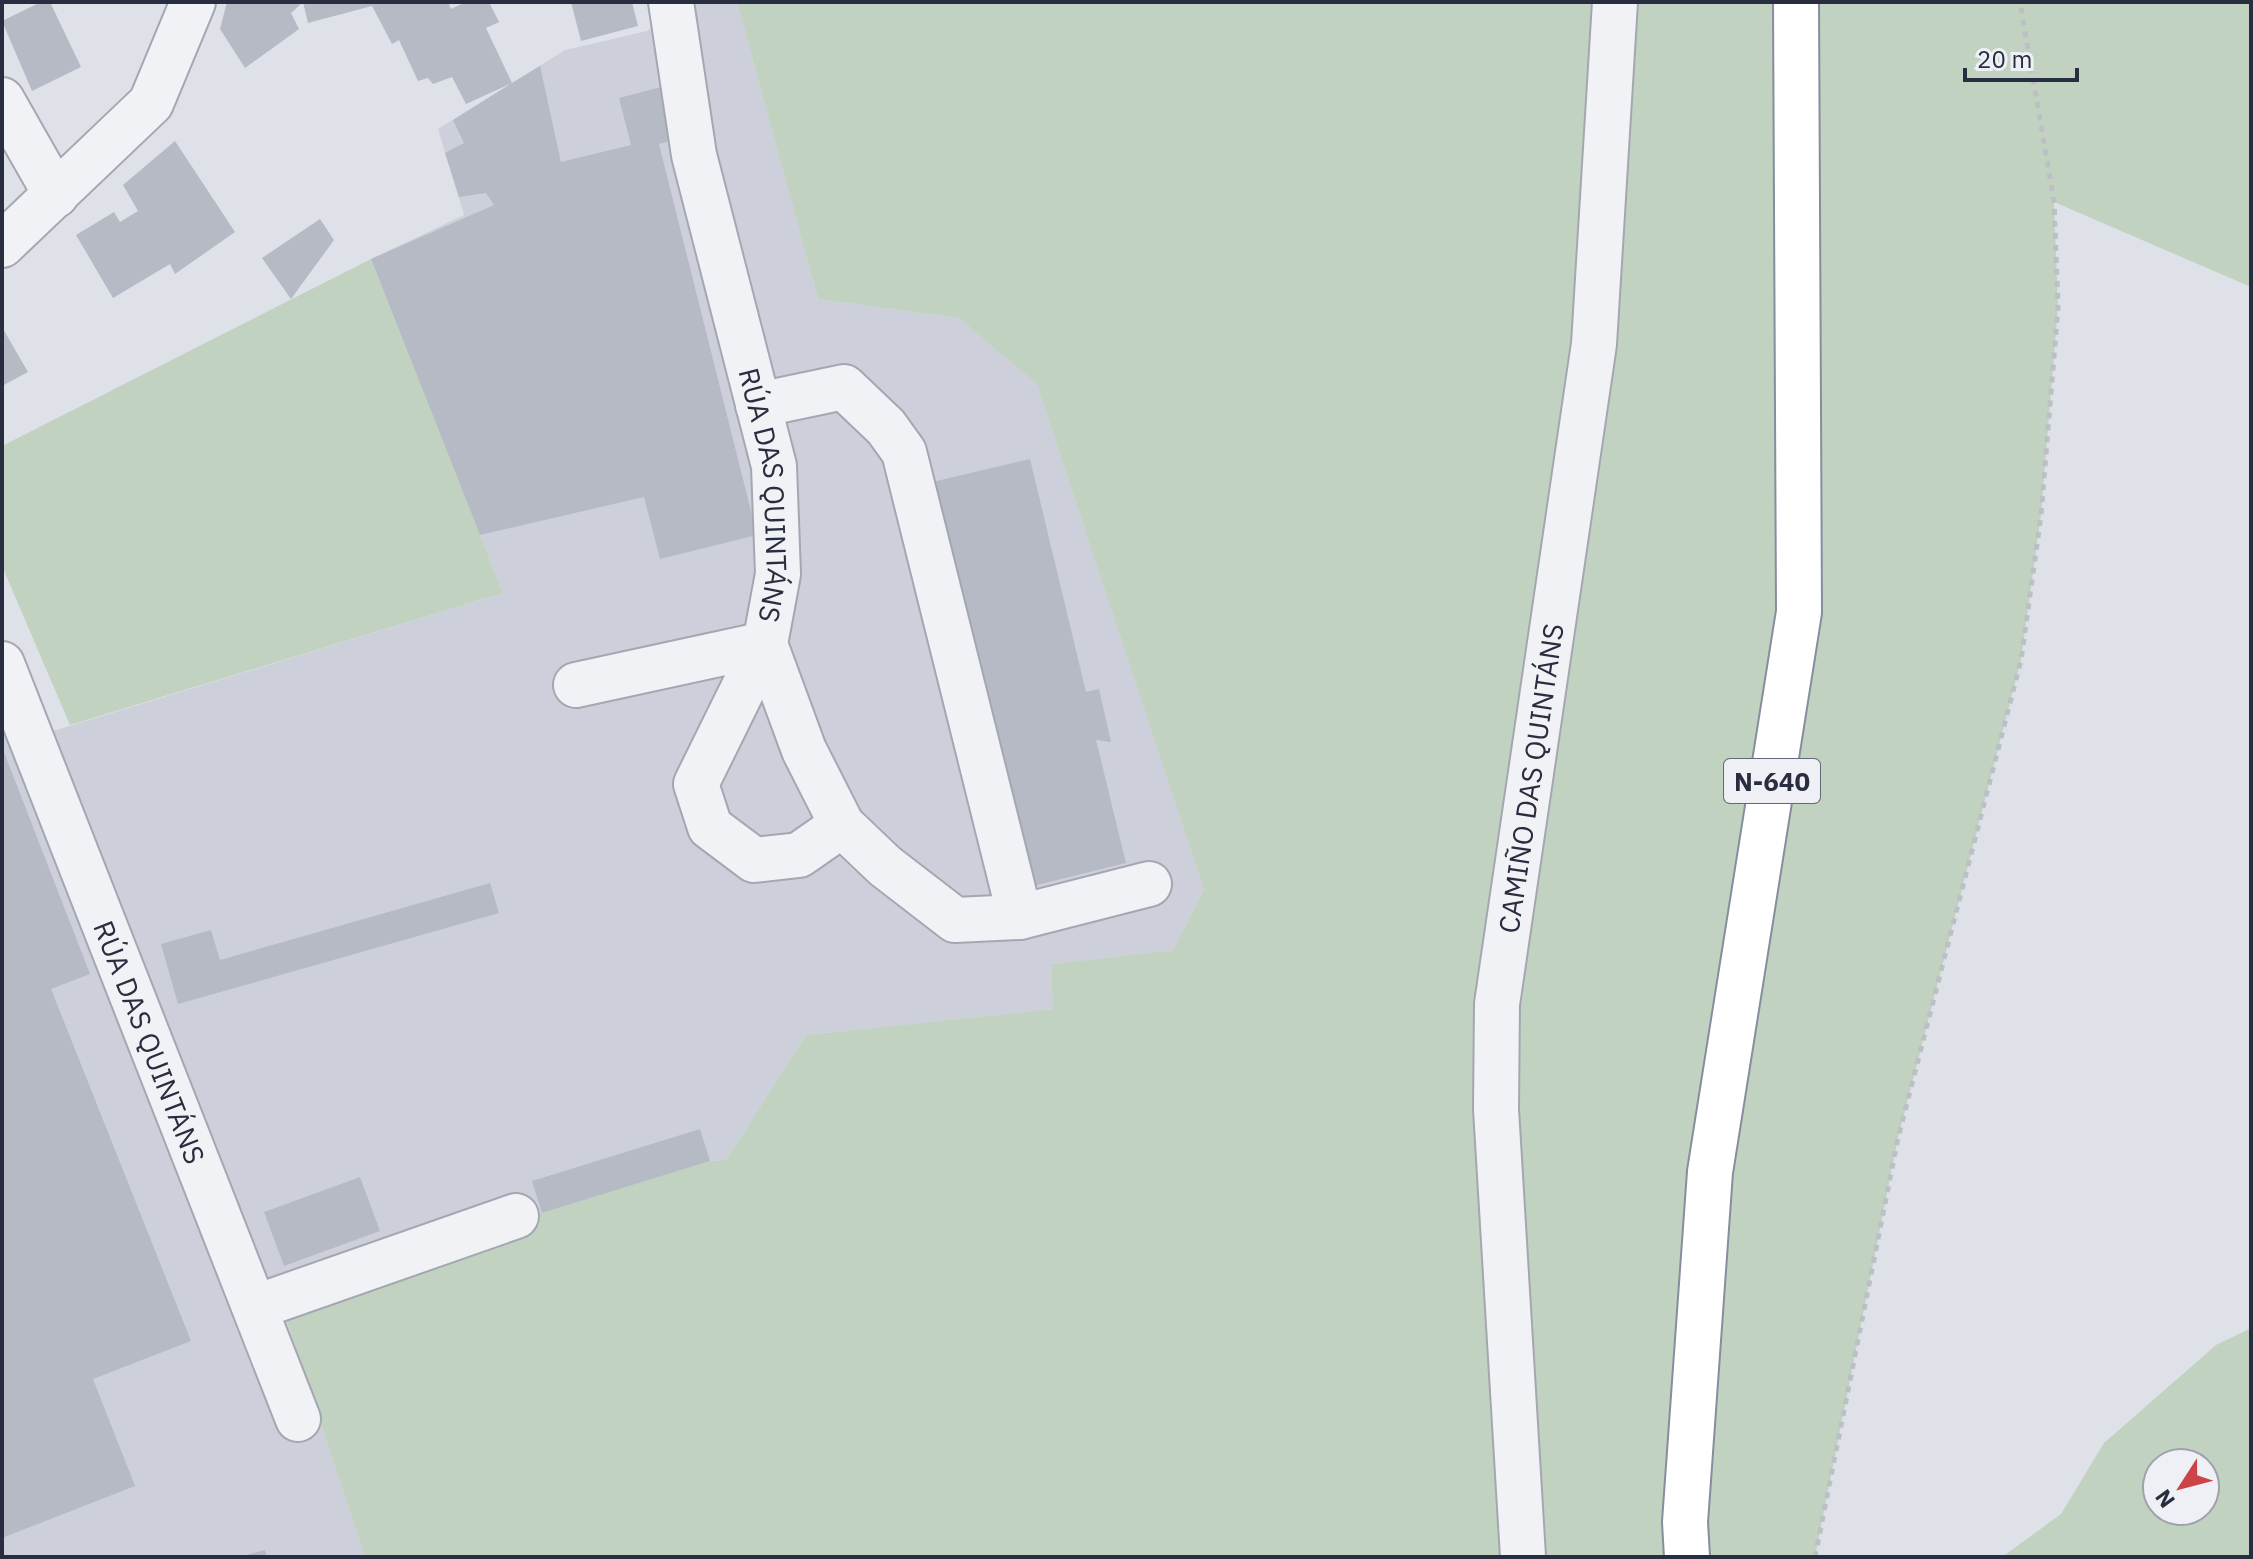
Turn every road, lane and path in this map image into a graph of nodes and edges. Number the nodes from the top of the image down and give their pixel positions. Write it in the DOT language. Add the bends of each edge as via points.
graph roads {
  1 [pos="193,2"];
  2 [pos="671,2"];
  3 [pos="1615,2"];
  4 [pos="1796,2"];
  5 [pos="2020,2"];
  6 [pos="2,100"];
  7 [pos="56,195"];
  8 [pos="2,245"];
  9 [pos="758,405"];
  10 [pos="765,644"];
  11 [pos="2,664"];
  12 [pos="576,685"];
  13 [pos="842,825"];
  14 [pos="1149,884"];
  15 [pos="1020,917"];
  16 [pos="516,1216"];
  17 [pos="256,1307"];
  18 [pos="298,1419"];
  19 [pos="1523,1557"];
  20 [pos="1687,1557"];
  21 [pos="1815,1557"];
  1 -- 7 [label="street" via="151,103"];
  2 -- 9 [label="street, RÚA DAS QUINTÁNS" via="694,155"];
  3 -- 19 [label="street, CAMIÑO DAS QUINTÁNS" via="1594,344 1497,1004 1496,1109"];
  4 -- 20 [label="highway, N-640" via="1799,612 1710,1172 1685,1522"];
  5 -- 21 [label="path" via="2054,201 2058,307 2041,515 2021,660 1898,1138"];
  6 -- 7 [label="street"];
  7 -- 8 [label="street"];
  9 -- 10 [label="street, RÚA DAS QUINTÁNS" via="774,466 777,558"];
  9 -- 15 [label="street" via="844,387 904,452"];
  10 -- 12 [label="street"];
  10 -- 13 [label="street, RÚA DAS QUINTÁNS" via="804,750"];
  10 -- 13 [label="street" via="696,784 710,827 754,860 799,855"];
  11 -- 17 [label="street, RÚA DAS QUINTÁNS"];
  13 -- 15 [label="street, RÚA DAS QUINTÁNS" via="955,920"];
  14 -- 15 [label="street, RÚA DAS QUINTÁNS"];
  16 -- 17 [label="street"];
  17 -- 18 [label="street, RÚA DAS QUINTÁNS"];
}
